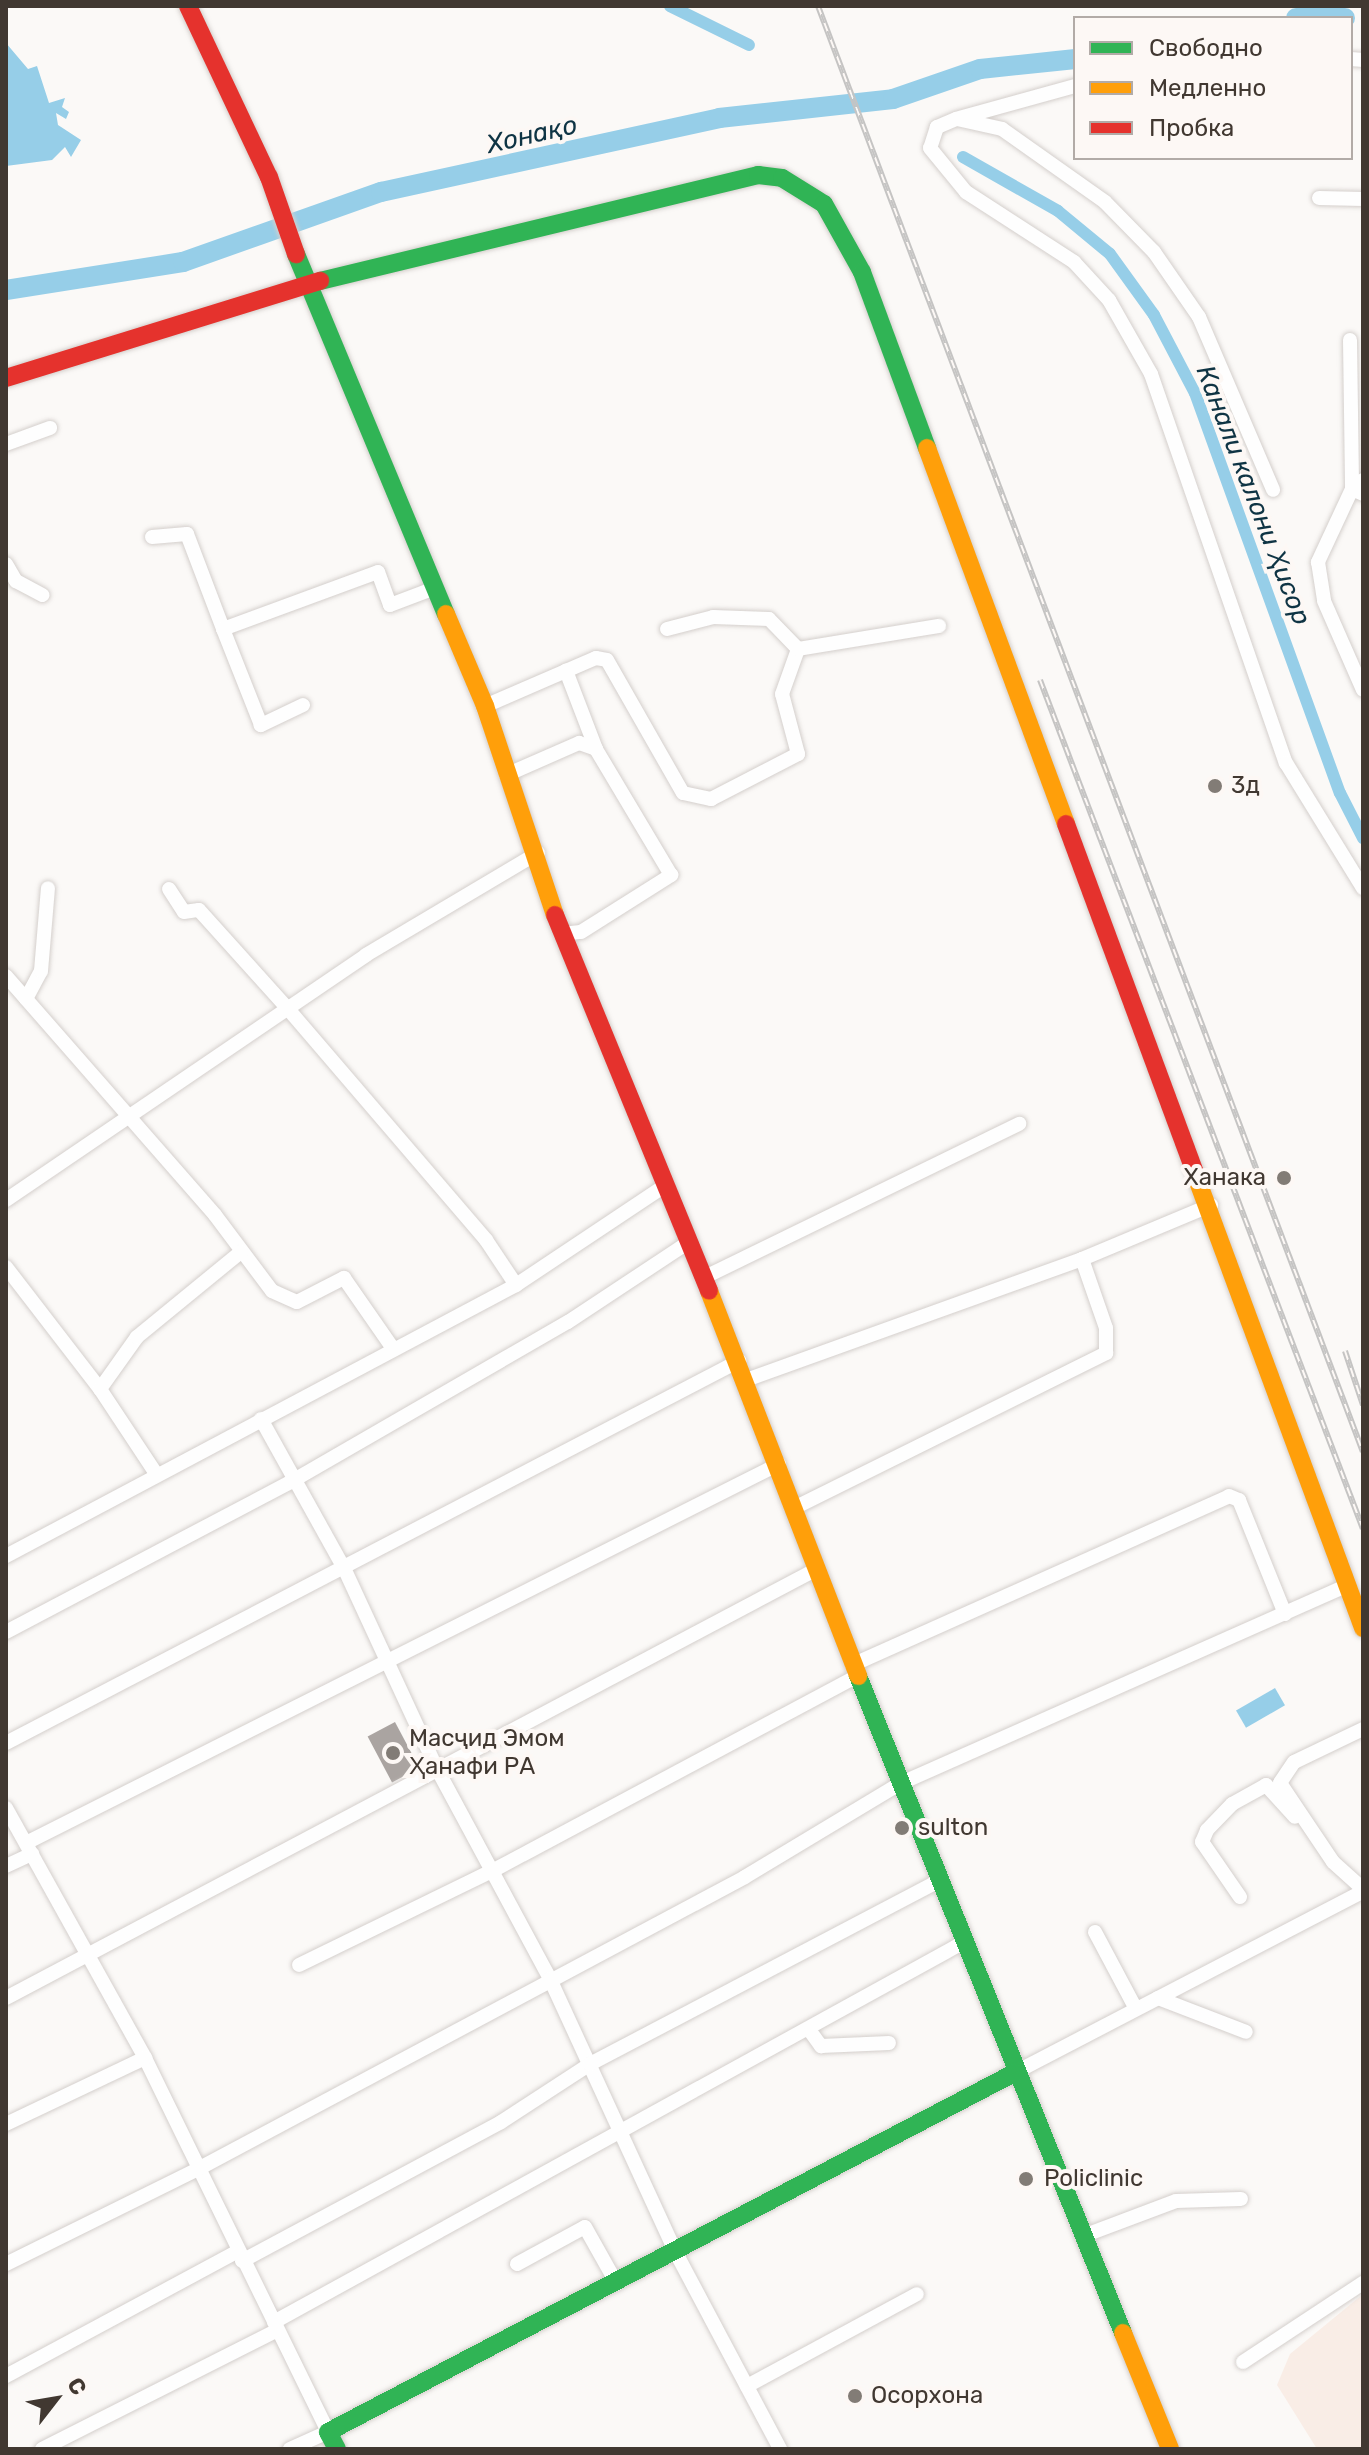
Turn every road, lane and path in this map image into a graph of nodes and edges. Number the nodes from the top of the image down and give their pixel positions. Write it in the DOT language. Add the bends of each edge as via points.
graph roads {
  1 [pos="188,6"];
  2 [pos="1073,87"];
  3 [pos="956,119"];
  4 [pos="1319,198"];
  5 [pos="1363,199"];
  6 [pos="307,284"];
  7 [pos="1350,340"];
  8 [pos="6,378"];
  9 [pos="50,428"];
  10 [pos="6,444"];
  11 [pos="1359,488"];
  12 [pos="1273,490"];
  13 [pos="152,537"];
  14 [pos="6,564"];
  15 [pos="435,588"];
  16 [pos="42,595"];
  17 [pos="939,626"];
  18 [pos="223,629"];
  19 [pos="667,629"];
  20 [pos="798,649"];
  21 [pos="566,671"];
  22 [pos="1363,690"];
  23 [pos="303,705"];
  24 [pos="485,706"];
  25 [pos="596,749"];
  26 [pos="506,775"];
  27 [pos="538,853"];
  28 [pos="48,888"];
  29 [pos="1363,888"];
  30 [pos="169,889"];
  31 [pos="561,934"];
  32 [pos="6,976"];
  33 [pos="26,999"];
  34 [pos="289,1010"];
  35 [pos="127,1118"];
  36 [pos="1019,1124"];
  37 [pos="666,1185"];
  38 [pos="6,1200"];
  39 [pos="1211,1205"];
  40 [pos="689,1242"];
  41 [pos="241,1252"];
  42 [pos="1082,1259"];
  43 [pos="6,1267"];
  44 [pos="703,1278"];
  45 [pos="516,1285"];
  46 [pos="392,1347"];
  47 [pos="739,1361"];
  48 [pos="746,1380"];
  49 [pos="100,1389"];
  50 [pos="261,1419"];
  51 [pos="779,1464"];
  52 [pos="157,1475"];
  53 [pos="294,1480"];
  54 [pos="792,1509"];
  55 [pos="6,1556"];
  56 [pos="344,1568"];
  57 [pos="815,1570"];
  58 [pos="1344,1587"];
  59 [pos="1285,1614"];
  60 [pos="1363,1628"];
  61 [pos="6,1632"];
  62 [pos="388,1657"];
  63 [pos="854,1671"];
  64 [pos="1363,1729"];
  65 [pos="6,1743"];
  66 [pos="436,1767"];
  67 [pos="899,1784"];
  68 [pos="6,1808"];
  69 [pos="1304,1818"];
  70 [pos="29,1849"];
  71 [pos="6,1866"];
  72 [pos="494,1870"];
  73 [pos="942,1879"];
  74 [pos="1363,1890"];
  75 [pos="1240,1897"];
  76 [pos="1095,1932"];
  77 [pos="966,1941"];
  78 [pos="90,1955"];
  79 [pos="299,1965"];
  80 [pos="550,1979"];
  81 [pos="6,1998"];
  82 [pos="1158,1998"];
  83 [pos="1136,2009"];
  84 [pos="810,2031"];
  85 [pos="1246,2032"];
  86 [pos="889,2043"];
  87 [pos="145,2058"];
  88 [pos="590,2064"];
  89 [pos="1016,2072"];
  90 [pos="6,2124"];
  91 [pos="621,2133"];
  92 [pos="198,2169"];
  93 [pos="1241,2199"];
  94 [pos="1083,2236"];
  95 [pos="676,2253"];
  96 [pos="240,2256"];
  97 [pos="6,2264"];
  98 [pos="517,2264"];
  99 [pos="1363,2283"];
  100 [pos="617,2284"];
  101 [pos="917,2294"];
  102 [pos="276,2326"];
  103 [pos="1243,2362"];
  104 [pos="6,2376"];
  105 [pos="747,2386"];
  106 [pos="328,2432"];
  107 [pos="42,2449"];
  108 [pos="290,2449"];
  109 [pos="337,2449"];
  110 [pos="780,2449"];
  111 [pos="1170,2449"];
  1 -- 6 [label="street" via="269,177"];
  2 -- 3 [label="street"];
  3 -- 12 [label="street" via="1002,129 1105,202 1154,252 1199,317"];
  3 -- 29 [label="street" via="937,127 930,148 966,192 1074,262 1109,300 1151,374 1286,763"];
  4 -- 5 [label="street"];
  6 -- 8 [label="street"];
  6 -- 15 [label="street"];
  6 -- 39 [label="street" via="758,175 782,178 824,204 862,272"];
  7 -- 11 [label="street"];
  9 -- 10 [label="street"];
  11 -- 22 [label="street" via="1318,562 1324,601"];
  13 -- 18 [label="street" via="187,534"];
  14 -- 16 [label="street" via="16,581"];
  15 -- 18 [label="street" via="390,605 378,572"];
  15 -- 24 [label="street"];
  17 -- 20 [label="street" via="881,640"];
  18 -- 23 [label="street" via="261,725"];
  19 -- 20 [label="street" via="713,617 769,619"];
  20 -- 21 [label="street" via="782,694 798,754 711,799 683,793 607,660"];
  21 -- 24 [label="street"];
  21 -- 25 [label="street"];
  24 -- 26 [label="street"];
  25 -- 26 [label="street" via="579,743"];
  25 -- 31 [label="street" via="671,875 581,932"];
  26 -- 27 [label="street"];
  27 -- 31 [label="street"];
  27 -- 34 [label="street" via="366,955"];
  28 -- 33 [label="street" via="41,971"];
  30 -- 34 [label="street" via="184,912 199,910"];
  31 -- 37 [label="street"];
  32 -- 33 [label="street"];
  33 -- 35 [label="street"];
  34 -- 35 [label="street"];
  34 -- 45 [label="street" via="486,1240"];
  35 -- 38 [label="street"];
  35 -- 41 [label="street"];
  36 -- 44 [label="street"];
  37 -- 40 [label="street"];
  37 -- 45 [label="street"];
  39 -- 42 [label="street"];
  39 -- 58 [label="street"];
  40 -- 44 [label="street"];
  40 -- 53 [label="street" via="568,1322"];
  41 -- 46 [label="street" via="272,1291 291,1302 344,1278"];
  41 -- 49 [label="street" via="146,1328 119,1355"];
  42 -- 48 [label="street"];
  42 -- 54 [label="street" via="1106,1328 1106,1353"];
  43 -- 49 [label="street"];
  44 -- 47 [label="street"];
  45 -- 46 [label="street"];
  46 -- 50 [label="street"];
  47 -- 48 [label="street"];
  47 -- 56 [label="street"];
  48 -- 51 [label="street"];
  49 -- 52 [label="street"];
  50 -- 52 [label="street"];
  50 -- 53 [label="street"];
  51 -- 54 [label="street"];
  51 -- 62 [label="street"];
  52 -- 55 [label="street"];
  53 -- 56 [label="street"];
  53 -- 61 [label="street"];
  54 -- 57 [label="street"];
  56 -- 62 [label="street"];
  56 -- 65 [label="street"];
  57 -- 63 [label="street"];
  57 -- 66 [label="street"];
  58 -- 59 [label="street"];
  58 -- 60 [label="street"];
  59 -- 63 [label="street" via="1239,1500 1229,1496"];
  59 -- 67 [label="street"];
  62 -- 66 [label="street"];
  62 -- 70 [label="street"];
  63 -- 67 [label="street"];
  63 -- 72 [label="street"];
  64 -- 69 [label="street" via="1294,1762 1280,1783"];
  66 -- 72 [label="street"];
  66 -- 78 [label="street"];
  67 -- 73 [label="street"];
  67 -- 80 [label="street" via="745,1877"];
  68 -- 70 [label="street"];
  69 -- 74 [label="street" via="1333,1862"];
  69 -- 75 [label="street" via="1292,1816 1266,1785 1232,1804 1207,1830 1202,1842"];
  70 -- 71 [label="street"];
  70 -- 78 [label="street"];
  72 -- 79 [label="street"];
  72 -- 80 [label="street"];
  73 -- 77 [label="street"];
  73 -- 88 [label="street"];
  74 -- 82 [label="street"];
  76 -- 83 [label="street"];
  77 -- 84 [label="street"];
  77 -- 89 [label="street"];
  78 -- 81 [label="street"];
  78 -- 87 [label="street"];
  80 -- 88 [label="street"];
  80 -- 92 [label="street"];
  82 -- 83 [label="street"];
  82 -- 85 [label="street"];
  83 -- 89 [label="street"];
  84 -- 86 [label="street" via="821,2046"];
  84 -- 91 [label="street"];
  87 -- 90 [label="street"];
  87 -- 92 [label="street"];
  88 -- 91 [label="street"];
  88 -- 96 [label="street" via="501,2122"];
  89 -- 94 [label="street"];
  89 -- 95 [label="street"];
  91 -- 95 [label="street"];
  91 -- 102 [label="street"];
  92 -- 96 [label="street"];
  92 -- 97 [label="street"];
  93 -- 94 [label="street" via="1176,2201"];
  94 -- 111 [label="street"];
  95 -- 100 [label="street"];
  95 -- 105 [label="street"];
  96 -- 102 [label="street"];
  96 -- 104 [label="street"];
  98 -- 100 [label="street" via="585,2227"];
  99 -- 103 [label="street"];
  100 -- 106 [label="street"];
  101 -- 105 [label="street"];
  102 -- 106 [label="street"];
  102 -- 107 [label="street"];
  105 -- 110 [label="street"];
  106 -- 108 [label="street"];
  106 -- 109 [label="street"];
}
